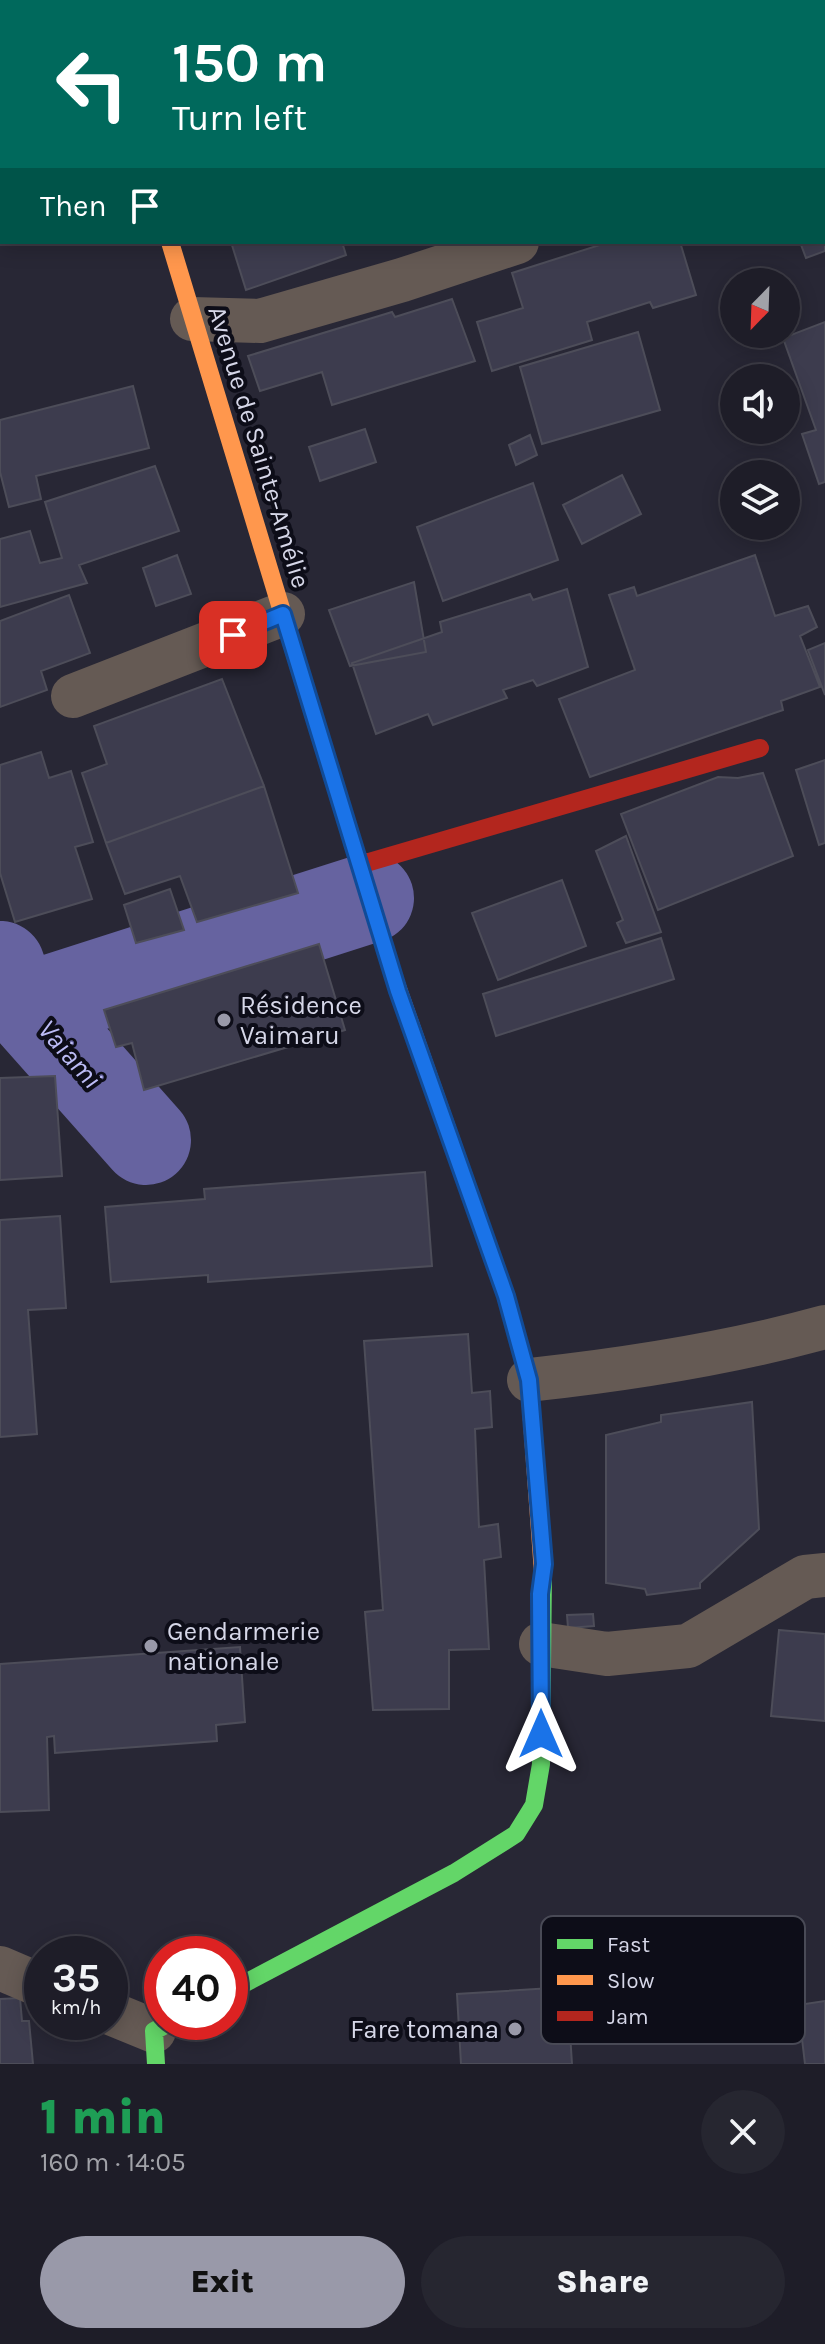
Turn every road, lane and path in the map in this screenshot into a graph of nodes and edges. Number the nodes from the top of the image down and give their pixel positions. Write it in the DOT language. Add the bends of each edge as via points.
graph roads {
  1 [pos="171,244"];
  2 [pos="511,244"];
  3 [pos="192,319"];
  4 [pos="283,614"];
  5 [pos="73,696"];
  6 [pos="760,748"];
  7 [pos="359,865"];
  8 [pos="825,1327"];
  9 [pos="529,1380"];
  10 [pos="825,1575"];
  11 [pos="541,1644"];
  12 [pos="0,1968"];
  13 [pos="24,1978"];
  14 [pos="248,1982"];
  1 -- 3 [label="street, Avenue de Sainte-Amélie"];
  2 -- 3 [label="street" via="260,321"];
  3 -- 4 [label="street, Avenue de Sainte-Amélie"];
  4 -- 5 [label="street"];
  4 -- 7 [label="street, Avenue de Sainte-Amélie"];
  6 -- 7 [label="street"];
  7 -- 9 [label="street, Avenue de Sainte-Amélie" via="506,1296"];
  8 -- 9 [label="street" via="648,1366"];
  9 -- 11 [label="street, Avenue de Sainte-Amélie" via="544,1564"];
  10 -- 11 [label="street" via="805,1577 688,1646 607,1654"];
  11 -- 14 [label="street, Avenue de Sainte-Amélie" via="541,1764 534,1805 516,1834 454,1873"];
  12 -- 13 [label="street"];
}
